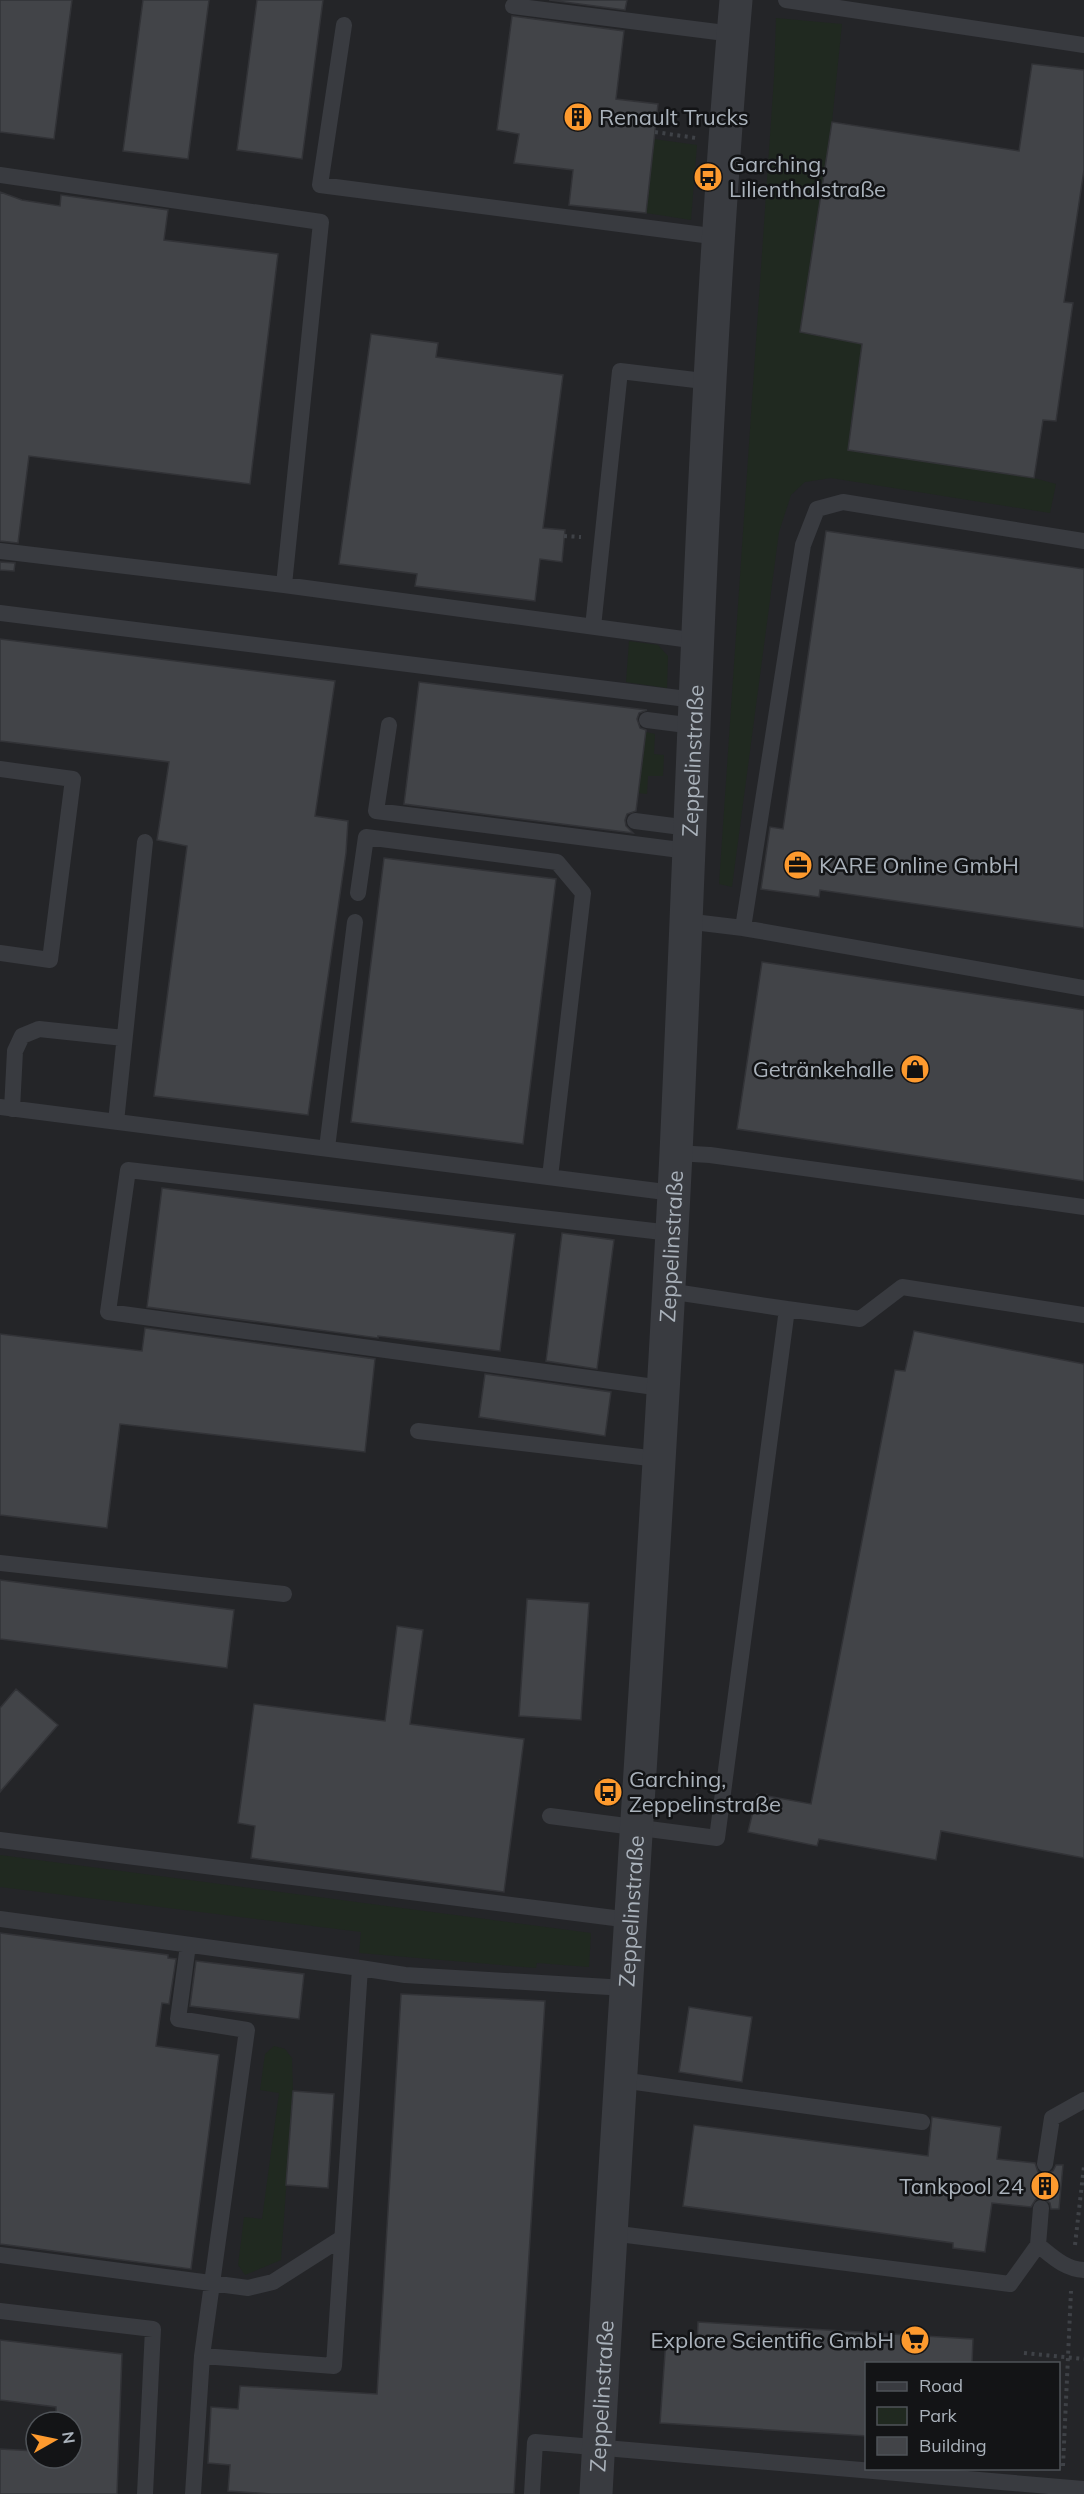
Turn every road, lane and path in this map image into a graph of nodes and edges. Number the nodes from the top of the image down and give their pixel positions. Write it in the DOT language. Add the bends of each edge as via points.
graph roads {
  1 [pos="736,0"];
  2 [pos="786,0"];
  3 [pos="513,6"];
  4 [pos="344,25"];
  5 [pos="733,34"];
  6 [pos="1084,45"];
  7 [pos="655,132"];
  8 [pos="725,142"];
  9 [pos="0,176"];
  10 [pos="719,237"];
  11 [pos="712,382"];
  12 [pos="1084,541"];
  13 [pos="0,551"];
  14 [pos="284,585"];
  15 [pos="0,614"];
  16 [pos="593,627"];
  17 [pos="698,641"];
  18 [pos="695,713"];
  19 [pos="647,720"];
  20 [pos="388,725"];
  21 [pos="0,769"];
  22 [pos="635,821"];
  23 [pos="689,840"];
  24 [pos="145,842"];
  25 [pos="358,893"];
  26 [pos="685,921"];
  27 [pos="355,922"];
  28 [pos="744,928"];
  29 [pos="0,953"];
  30 [pos="1084,988"];
  31 [pos="124,1038"];
  32 [pos="6,1108"];
  33 [pos="116,1122"];
  34 [pos="327,1148"];
  35 [pos="676,1154"];
  36 [pos="550,1177"];
  37 [pos="673,1193"];
  38 [pos="1084,1207"];
  39 [pos="671,1233"];
  40 [pos="668,1291"];
  41 [pos="787,1309"];
  42 [pos="1084,1315"];
  43 [pos="662,1388"];
  44 [pos="418,1431"];
  45 [pos="658,1459"];
  46 [pos="0,1563"];
  47 [pos="284,1594"];
  48 [pos="550,1816"];
  49 [pos="636,1828"];
  50 [pos="0,1840"];
  51 [pos="0,1919"];
  52 [pos="630,1920"];
  53 [pos="188,1945"];
  54 [pos="360,1968"];
  55 [pos="626,1988"];
  56 [pos="621,2080"];
  57 [pos="1084,2100"];
  58 [pos="922,2122"];
  59 [pos="1045,2164"];
  60 [pos="1084,2166"];
  61 [pos="1041,2208"];
  62 [pos="611,2233"];
  63 [pos="342,2238"];
  64 [pos="1038,2245"];
  65 [pos="0,2255"];
  66 [pos="1078,2270"];
  67 [pos="213,2283"];
  68 [pos="0,2311"];
  69 [pos="1024,2354"];
  70 [pos="202,2356"];
  71 [pos="1068,2359"];
  72 [pos="1084,2359"];
  73 [pos="598,2447"];
  74 [pos="1062,2488"];
  75 [pos="1084,2489"];
  76 [pos="145,2494"];
  77 [pos="193,2494"];
  78 [pos="532,2494"];
  79 [pos="596,2494"];
  1 -- 5 [label="street, Zeppelinstraße"];
  2 -- 6 [label="lane"];
  3 -- 5 [label="lane"];
  4 -- 10 [label="lane" via="320,185"];
  5 -- 8 [label="street, Zeppelinstraße"];
  7 -- 8 [label="path"];
  8 -- 10 [label="street, Zeppelinstraße"];
  9 -- 14 [label="lane" via="321,222"];
  10 -- 11 [label="street, Zeppelinstraße"];
  11 -- 16 [label="lane" via="620,371"];
  11 -- 17 [label="street, Zeppelinstraße"];
  12 -- 28 [label="lane" via="843,502 817,509 803,545"];
  13 -- 14 [label="lane"];
  14 -- 16 [label="lane"];
  15 -- 18 [label="lane"];
  16 -- 17 [label="lane"];
  17 -- 18 [label="street, Zeppelinstraße"];
  18 -- 19 [label="lane"];
  18 -- 23 [label="street, Zeppelinstraße"];
  20 -- 23 [label="lane" via="376,811"];
  21 -- 29 [label="lane" via="73,779 50,960"];
  22 -- 23 [label="lane"];
  23 -- 26 [label="street, Zeppelinstraße"];
  24 -- 31 [label="lane"];
  25 -- 36 [label="lane" via="366,837 557,861 583,893"];
  26 -- 28 [label="lane"];
  26 -- 35 [label="street, Zeppelinstraße"];
  27 -- 34 [label="lane"];
  28 -- 30 [label="lane"];
  31 -- 32 [label="lane" via="39,1029 22,1036 15,1051"];
  31 -- 33 [label="lane"];
  32 -- 33 [label="lane"];
  33 -- 34 [label="lane"];
  34 -- 36 [label="lane"];
  35 -- 37 [label="street, Zeppelinstraße"];
  35 -- 38 [label="lane" via="710,1155"];
  36 -- 37 [label="lane"];
  37 -- 39 [label="street, Zeppelinstraße"];
  39 -- 40 [label="street, Zeppelinstraße"];
  39 -- 43 [label="lane" via="128,1170 108,1312"];
  40 -- 41 [label="lane"];
  40 -- 43 [label="street, Zeppelinstraße"];
  41 -- 42 [label="lane" via="860,1319 902,1287"];
  41 -- 49 [label="lane" via="717,1838"];
  43 -- 45 [label="street, Zeppelinstraße"];
  44 -- 45 [label="lane"];
  45 -- 49 [label="street, Zeppelinstraße"];
  46 -- 47 [label="lane"];
  48 -- 49 [label="lane"];
  49 -- 52 [label="street, Zeppelinstraße"];
  50 -- 52 [label="lane"];
  51 -- 53 [label="lane"];
  52 -- 55 [label="street, Zeppelinstraße"];
  53 -- 54 [label="lane"];
  53 -- 67 [label="lane" via="178,2019 248,2030"];
  54 -- 55 [label="lane" via="405,1975"];
  54 -- 63 [label="lane"];
  55 -- 56 [label="street, Zeppelinstraße"];
  56 -- 58 [label="lane"];
  56 -- 62 [label="street, Zeppelinstraße"];
  57 -- 59 [label="lane" via="1052,2118"];
  60 -- 66 [label="path"];
  61 -- 64 [label="lane"];
  62 -- 64 [label="lane" via="1010,2284"];
  62 -- 73 [label="street, Zeppelinstraße"];
  63 -- 67 [label="lane" via="273,2282 248,2288"];
  63 -- 70 [label="lane" via="334,2366"];
  64 -- 66 [label="lane"];
  65 -- 67 [label="lane"];
  66 -- 71 [label="path"];
  67 -- 70 [label="lane"];
  68 -- 76 [label="lane" via="153,2329"];
  69 -- 71 [label="path"];
  70 -- 77 [label="lane"];
  71 -- 72 [label="path"];
  71 -- 74 [label="path"];
  73 -- 74 [label="lane"];
  73 -- 78 [label="lane" via="535,2442"];
  73 -- 79 [label="street, Zeppelinstraße"];
  74 -- 75 [label="lane"];
}
